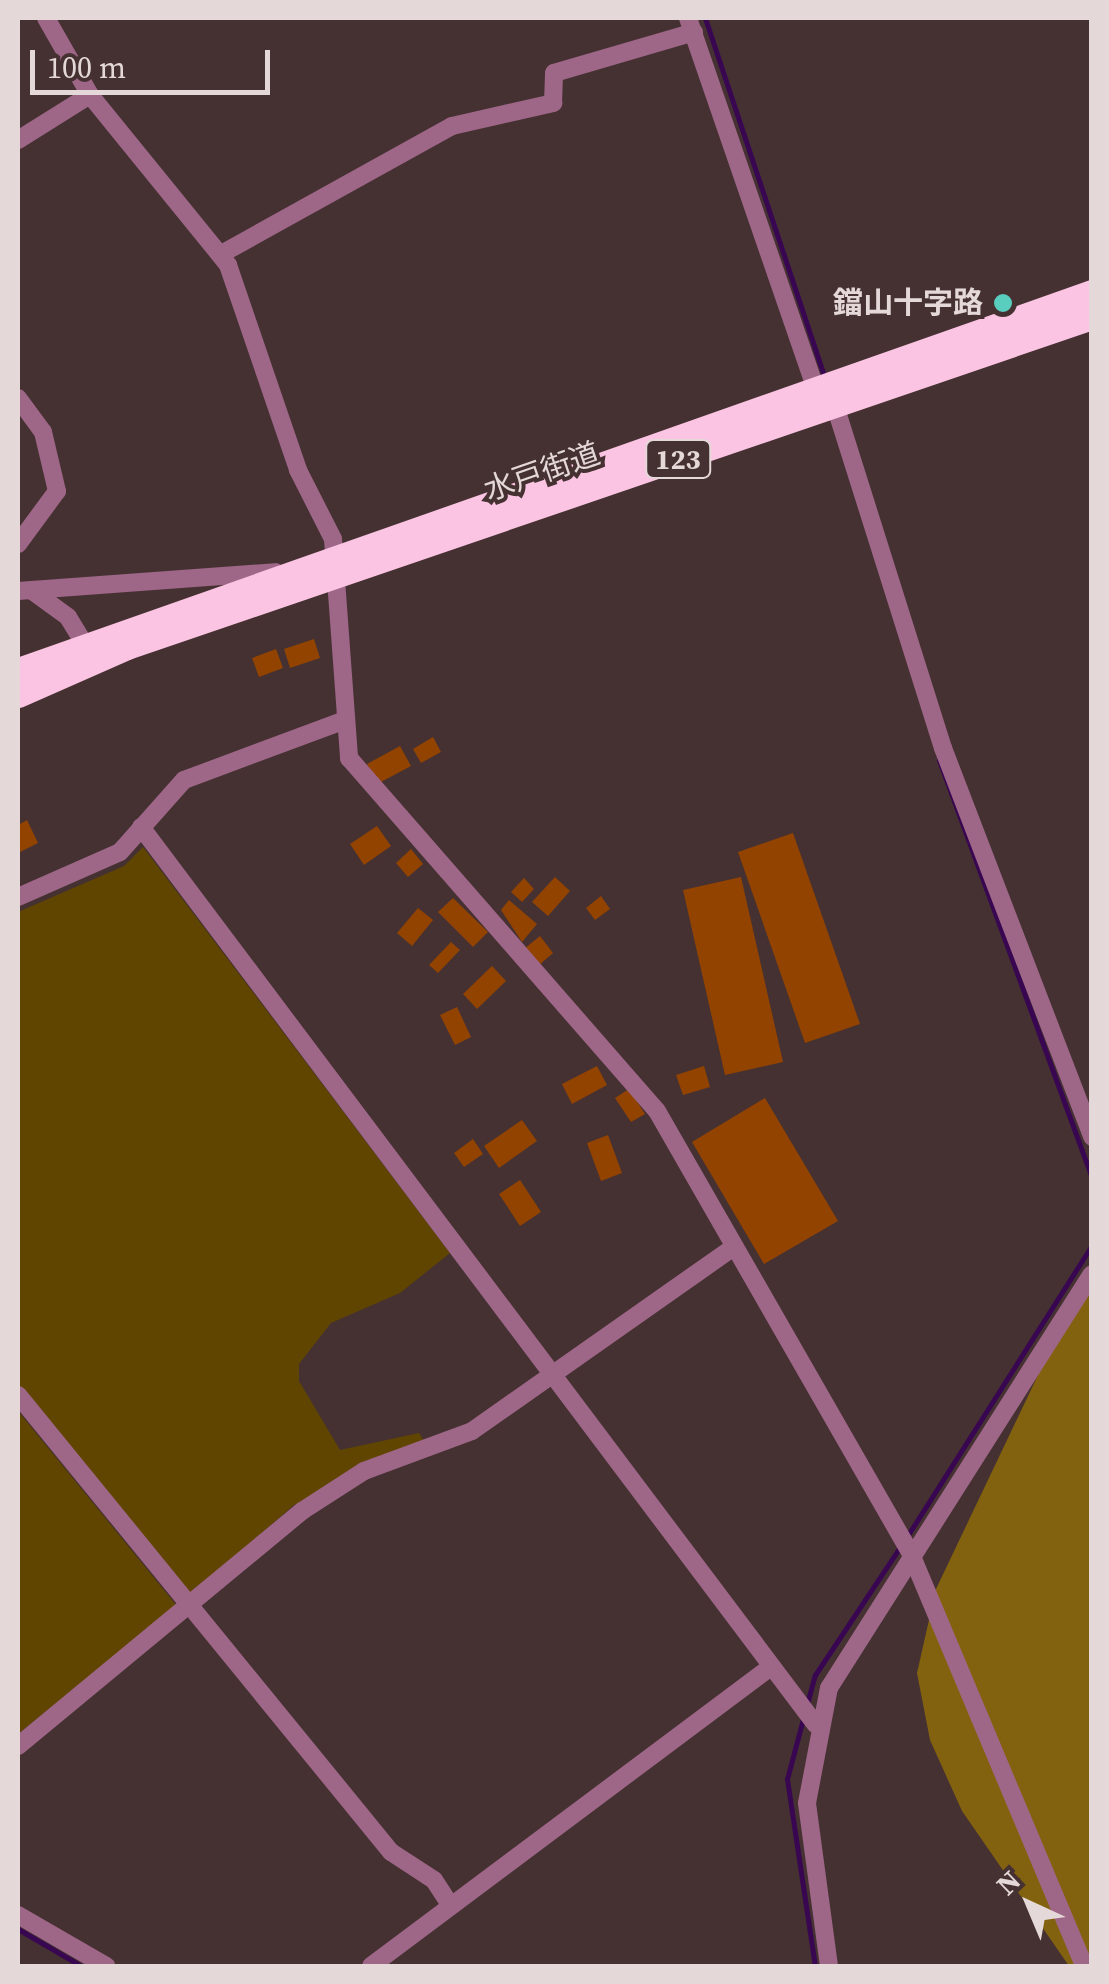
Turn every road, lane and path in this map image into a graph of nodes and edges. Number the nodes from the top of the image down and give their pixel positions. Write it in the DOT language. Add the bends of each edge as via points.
graph roads {
  1 [pos="46,18"];
  2 [pos="691,25"];
  3 [pos="90,95"];
  4 [pos="18,140"];
  5 [pos="223,253"];
  6 [pos="1092,292"];
  7 [pos="1092,317"];
  8 [pos="827,394"];
  9 [pos="18,398"];
  10 [pos="22,531"];
  11 [pos="336,565"];
  12 [pos="276,572"];
  13 [pos="24,591"];
  14 [pos="90,651"];
  15 [pos="18,670"];
  16 [pos="18,695"];
  17 [pos="345,720"];
  18 [pos="141,827"];
  19 [pos="18,897"];
  20 [pos="1092,1137"];
  21 [pos="734,1247"];
  22 [pos="1092,1274"];
  23 [pos="552,1372"];
  24 [pos="18,1395"];
  25 [pos="911,1554"];
  26 [pos="190,1607"];
  27 [pos="770,1667"];
  28 [pos="816,1725"];
  29 [pos="18,1746"];
  30 [pos="450,1905"];
  31 [pos="18,1915"];
  32 [pos="106,1966"];
  33 [pos="371,1966"];
  34 [pos="829,1966"];
  35 [pos="1084,1966"];
  1 -- 3 [label="street"];
  2 -- 5 [label="street" via="554,73 553,104 452,126"];
  2 -- 8 [label="street"];
  3 -- 4 [label="street"];
  3 -- 5 [label="street"];
  5 -- 11 [label="street"];
  6 -- 8 [label="highway, 水戸街道 / 123"];
  7 -- 8 [label="highway, 水戸街道 / 123"];
  8 -- 11 [label="highway, 水戸街道 / 123"];
  8 -- 20 [label="street" via="938,734"];
  9 -- 10 [label="street" via="56,463 57,491"];
  11 -- 12 [label="highway, 水戸街道 / 123"];
  11 -- 14 [label="highway, 水戸街道 / 123"];
  11 -- 17 [label="street"];
  12 -- 13 [label="street"];
  12 -- 14 [label="highway, 水戸街道 / 123"];
  13 -- 14 [label="street"];
  14 -- 15 [label="highway, 水戸街道 / 123"];
  14 -- 16 [label="highway, 水戸街道 / 123"];
  17 -- 18 [label="street" via="184,780"];
  17 -- 21 [label="street" via="360,776 617,1060"];
  18 -- 19 [label="street" via="120,852"];
  18 -- 23 [label="street"];
  21 -- 23 [label="street"];
  21 -- 25 [label="street"];
  22 -- 25 [label="street"];
  23 -- 26 [label="street" via="472,1431 333,1491"];
  23 -- 27 [label="street"];
  24 -- 26 [label="street"];
  25 -- 28 [label="street" via="848,1651"];
  25 -- 35 [label="street"];
  26 -- 29 [label="street"];
  26 -- 30 [label="street" via="391,1852 434,1880"];
  27 -- 28 [label="street"];
  27 -- 30 [label="street"];
  28 -- 34 [label="street" via="808,1804"];
  30 -- 33 [label="street"];
  31 -- 32 [label="street"];
}
